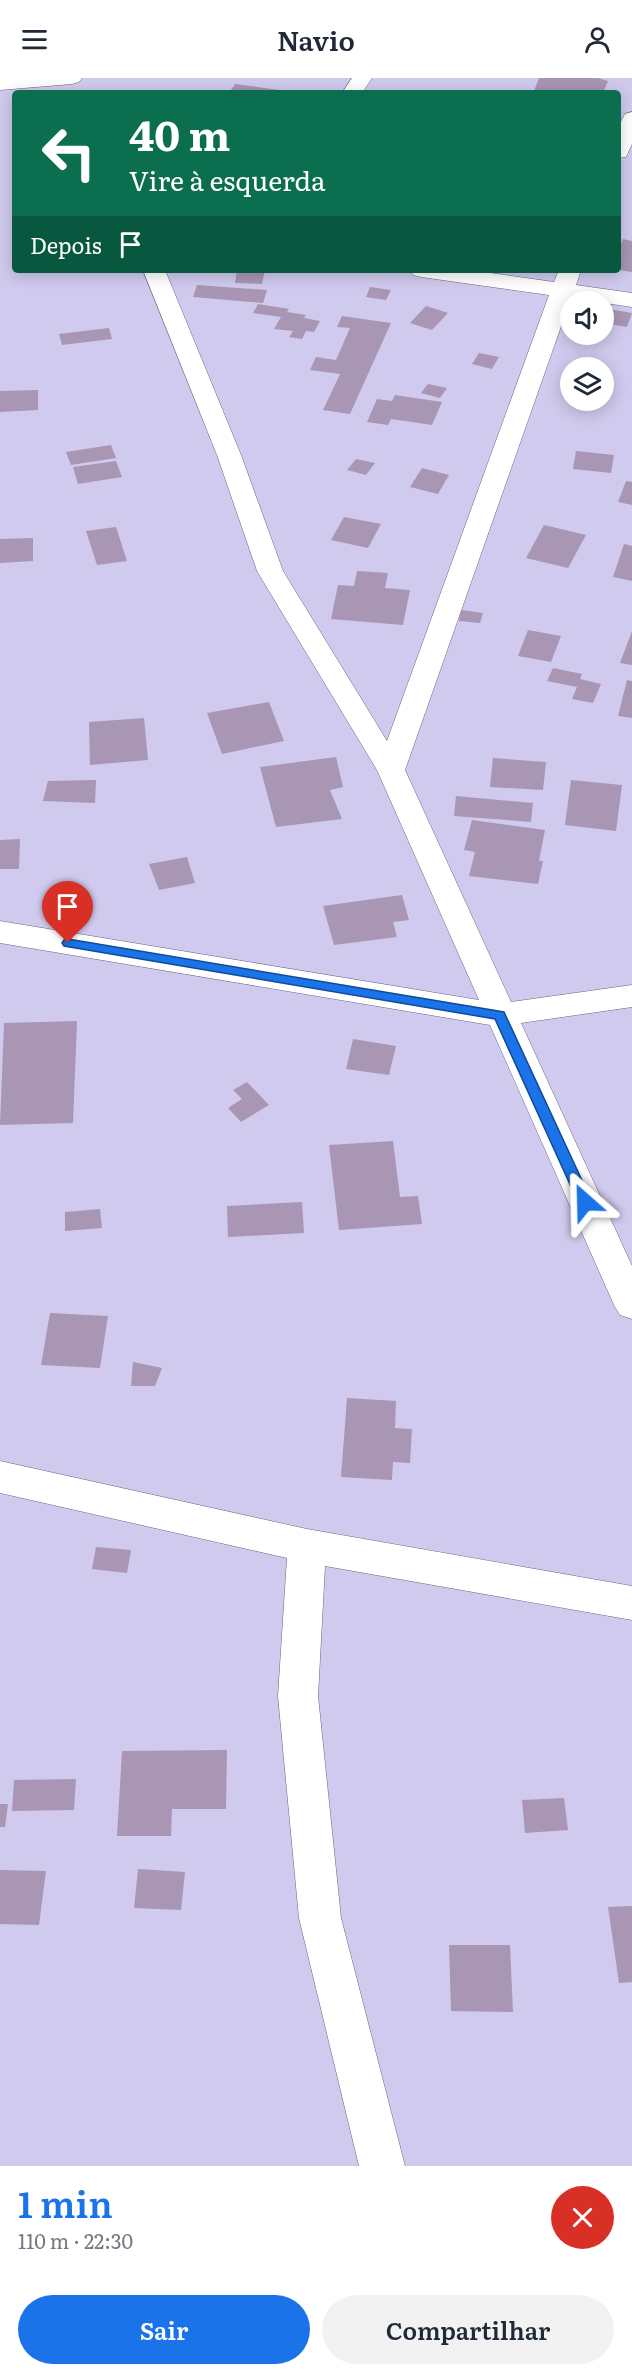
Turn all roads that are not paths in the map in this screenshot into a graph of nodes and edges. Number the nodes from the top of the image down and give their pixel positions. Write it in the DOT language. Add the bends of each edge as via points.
graph roads {
  1 [pos="74,78"];
  2 [pos="0,84"];
  3 [pos="632,118"];
  4 [pos="621,145"];
  5 [pos="155,273"];
  6 [pos="461,273"];
  7 [pos="566,281"];
  8 [pos="632,300"];
  9 [pos="391,770"];
  10 [pos="0,932"];
  11 [pos="632,996"];
  12 [pos="500,1015"];
  13 [pos="632,1305"];
  14 [pos="0,1477"];
  15 [pos="307,1546"];
  16 [pos="632,1603"];
  17 [pos="382,2166"];
  1 -- 2 [label="street"];
  3 -- 4 [label="street"];
  5 -- 9 [label="street" via="229,455 270,571"];
  6 -- 7 [label="street"];
  7 -- 8 [label="street"];
  7 -- 9 [label="street"];
  9 -- 12 [label="street"];
  10 -- 12 [label="street"];
  11 -- 12 [label="street"];
  12 -- 13 [label="street"];
  14 -- 15 [label="street"];
  15 -- 16 [label="street"];
  15 -- 17 [label="street" via="298,1695 320,1918"];
}
